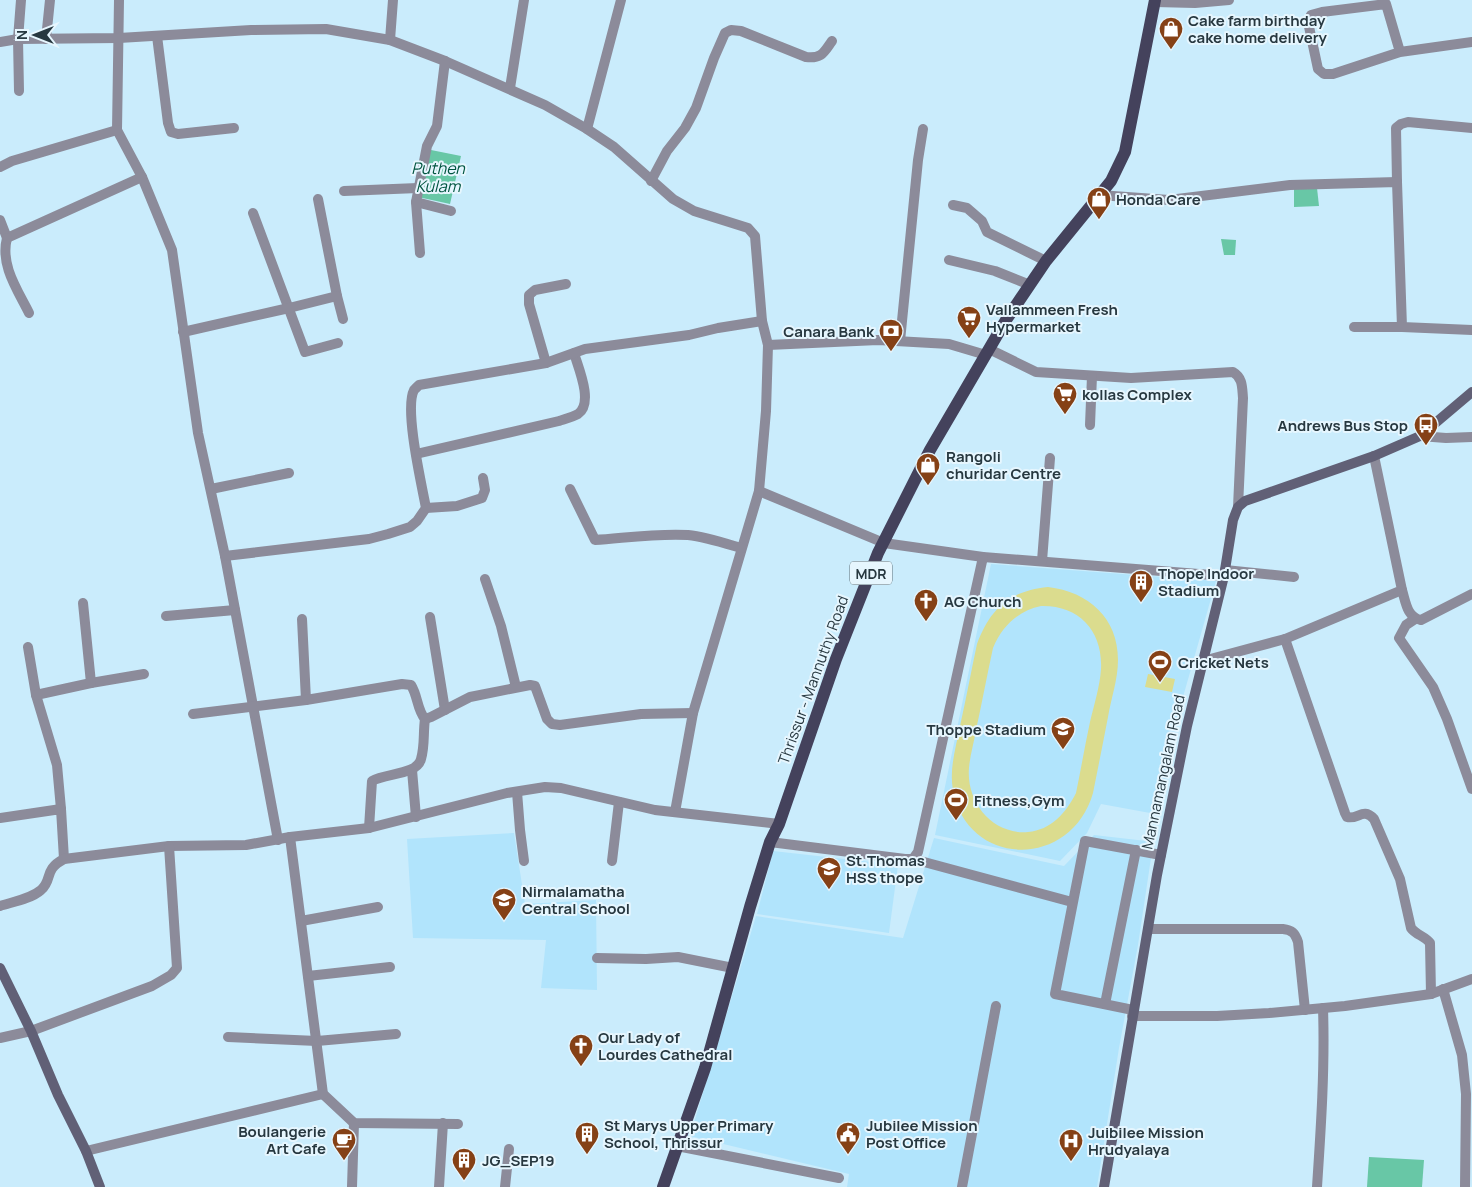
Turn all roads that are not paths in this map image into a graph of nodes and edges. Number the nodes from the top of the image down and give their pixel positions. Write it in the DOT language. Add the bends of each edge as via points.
graph roads {
  1 [pos="21,0"];
  2 [pos="50,0"];
  3 [pos="119,0"];
  4 [pos="393,0"];
  5 [pos="524,0"];
  6 [pos="621,0"];
  7 [pos="1229,0"];
  8 [pos="1385,0"];
  9 [pos="1155,1"];
  10 [pos="1388,13"];
  11 [pos="157,36"];
  12 [pos="46,38"];
  13 [pos="119,38"];
  14 [pos="18,39"];
  15 [pos="390,40"];
  16 [pos="832,41"];
  17 [pos="0,42"];
  18 [pos="1472,42"];
  19 [pos="1400,52"];
  20 [pos="445,61"];
  21 [pos="510,88"];
  22 [pos="20,90"];
  23 [pos="234,128"];
  24 [pos="1472,128"];
  25 [pos="587,129"];
  26 [pos="923,129"];
  27 [pos="117,130"];
  28 [pos="0,167"];
  29 [pos="142,178"];
  30 [pos="651,180"];
  31 [pos="1397,182"];
  32 [pos="418,188"];
  33 [pos="344,191"];
  34 [pos="1099,196"];
  35 [pos="318,199"];
  36 [pos="416,202"];
  37 [pos="953,204"];
  38 [pos="451,211"];
  39 [pos="253,213"];
  40 [pos="0,220"];
  41 [pos="7,238"];
  42 [pos="420,253"];
  43 [pos="949,260"];
  44 [pos="1046,261"];
  45 [pos="566,284"];
  46 [pos="1030,285"];
  47 [pos="337,296"];
  48 [pos="290,308"];
  49 [pos="29,313"];
  50 [pos="343,319"];
  51 [pos="762,321"];
  52 [pos="1354,327"];
  53 [pos="1402,327"];
  54 [pos="1472,330"];
  55 [pos="183,332"];
  56 [pos="900,341"];
  57 [pos="338,342"];
  58 [pos="768,346"];
  59 [pos="987,352"];
  60 [pos="574,353"];
  61 [pos="546,363"];
  62 [pos="1092,376"];
  63 [pos="1472,392"];
  64 [pos="1090,425"];
  65 [pos="1420,436"];
  66 [pos="1472,437"];
  67 [pos="416,454"];
  68 [pos="1374,456"];
  69 [pos="1050,458"];
  70 [pos="289,473"];
  71 [pos="483,478"];
  72 [pos="211,489"];
  73 [pos="570,489"];
  74 [pos="759,491"];
  75 [pos="1238,507"];
  76 [pos="426,508"];
  77 [pos="884,543"];
  78 [pos="741,548"];
  79 [pos="225,556"];
  80 [pos="983,557"];
  81 [pos="1042,561"];
  82 [pos="1224,573"];
  83 [pos="1294,577"];
  84 [pos="485,579"];
  85 [pos="1402,590"];
  86 [pos="1472,594"];
  87 [pos="83,603"];
  88 [pos="235,610"];
  89 [pos="166,616"];
  90 [pos="430,617"];
  91 [pos="302,619"];
  92 [pos="1415,619"];
  93 [pos="1285,639"];
  94 [pos="28,647"];
  95 [pos="1203,661"];
  96 [pos="144,674"];
  97 [pos="90,683"];
  98 [pos="516,687"];
  99 [pos="36,695"];
  100 [pos="306,700"];
  101 [pos="254,707"];
  102 [pos="445,710"];
  103 [pos="693,713"];
  104 [pos="193,714"];
  105 [pos="425,719"];
  106 [pos="412,770"];
  107 [pos="1472,789"];
  108 [pos="517,792"];
  109 [pos="619,802"];
  110 [pos="61,809"];
  111 [pos="675,812"];
  112 [pos="416,817"];
  113 [pos="0,818"];
  114 [pos="779,824"];
  115 [pos="369,828"];
  116 [pos="290,837"];
  117 [pos="278,840"];
  118 [pos="770,842"];
  119 [pos="169,846"];
  120 [pos="1136,850"];
  121 [pos="1161,855"];
  122 [pos="64,859"];
  123 [pos="913,859"];
  124 [pos="524,861"];
  125 [pos="612,861"];
  126 [pos="1072,902"];
  127 [pos="0,906"];
  128 [pos="378,907"];
  129 [pos="301,921"];
  130 [pos="1148,929"];
  131 [pos="597,958"];
  132 [pos="390,967"];
  133 [pos="0,968"];
  134 [pos="733,968"];
  135 [pos="308,976"];
  136 [pos="1472,979"];
  137 [pos="1443,990"];
  138 [pos="1430,994"];
  139 [pos="1105,1004"];
  140 [pos="996,1006"];
  141 [pos="1323,1008"];
  142 [pos="1305,1010"];
  143 [pos="1133,1013"];
  144 [pos="31,1031"];
  145 [pos="396,1034"];
  146 [pos="228,1037"];
  147 [pos="0,1038"];
  148 [pos="317,1041"];
  149 [pos="323,1094"];
  150 [pos="354,1123"];
  151 [pos="443,1123"];
  152 [pos="458,1124"];
  153 [pos="678,1146"];
  154 [pos="509,1149"];
  155 [pos="86,1152"];
  156 [pos="839,1178"];
  157 [pos="100,1187"];
  158 [pos="352,1187"];
  159 [pos="439,1187"];
  160 [pos="505,1187"];
  161 [pos="663,1187"];
  162 [pos="962,1187"];
  163 [pos="1104,1187"];
  164 [pos="1317,1187"];
  165 [pos="1465,1187"];
  1 -- 14 [label="street"];
  2 -- 12 [label="street"];
  3 -- 13 [label="street"];
  4 -- 15 [label="street"];
  5 -- 21 [label="street"];
  6 -- 25 [label="street"];
  7 -- 9 [label="street" via="1195,3"];
  8 -- 10 [label="street"];
  9 -- 34 [label="main road, Thrissur - Mannuthy Road / MDR" via="1125,152 1111,181"];
  10 -- 19 [label="street"];
  10 -- 19 [label="street" via="1386,4 1311,15 1308,22 1318,69 1324,74 1333,74"];
  11 -- 13 [label="street"];
  11 -- 15 [label="street" via="326,29"];
  11 -- 23 [label="street" via="171,132"];
  12 -- 13 [label="street"];
  12 -- 14 [label="street"];
  13 -- 27 [label="street"];
  14 -- 17 [label="street"];
  14 -- 22 [label="street"];
  15 -- 20 [label="street"];
  16 -- 30 [label="street" via="816,58 741,31 725,33 696,108"];
  18 -- 19 [label="street"];
  20 -- 21 [label="street"];
  20 -- 32 [label="street" via="437,126 427,146"];
  21 -- 25 [label="street"];
  24 -- 31 [label="street" via="1400,124 1396,128"];
  25 -- 30 [label="street" via="614,147"];
  26 -- 56 [label="street"];
  27 -- 28 [label="street"];
  27 -- 29 [label="street"];
  29 -- 41 [label="street"];
  29 -- 55 [label="street" via="172,250"];
  30 -- 51 [label="street" via="673,199 694,211 748,228 756,236"];
  31 -- 34 [label="street" via="1290,185 1169,200"];
  31 -- 53 [label="street"];
  32 -- 33 [label="street"];
  32 -- 36 [label="street"];
  34 -- 44 [label="main road, Thrissur - Mannuthy Road / MDR"];
  35 -- 47 [label="street"];
  36 -- 38 [label="street"];
  36 -- 42 [label="street"];
  37 -- 44 [label="street" via="968,208 988,232"];
  39 -- 48 [label="street"];
  40 -- 41 [label="street"];
  41 -- 49 [label="street" via="3,256"];
  43 -- 46 [label="street" via="995,271"];
  44 -- 46 [label="main road, Thrissur - Mannuthy Road / MDR"];
  45 -- 61 [label="street" via="535,290 529,295"];
  46 -- 59 [label="main road, Thrissur - Mannuthy Road / MDR"];
  47 -- 48 [label="street"];
  47 -- 50 [label="street"];
  48 -- 55 [label="street"];
  48 -- 57 [label="street" via="305,352"];
  51 -- 58 [label="street"];
  51 -- 60 [label="street"];
  52 -- 53 [label="street"];
  53 -- 54 [label="street"];
  55 -- 72 [label="street" via="198,433"];
  56 -- 58 [label="street"];
  56 -- 59 [label="street" via="949,344"];
  58 -- 74 [label="street"];
  59 -- 62 [label="street" via="1036,372"];
  59 -- 77 [label="main road, Thrissur - Mannuthy Road / MDR" via="930,450"];
  60 -- 61 [label="street"];
  60 -- 67 [label="street" via="586,395 585,405 579,414"];
  61 -- 67 [label="street" via="419,385 414,390 412,401"];
  62 -- 64 [label="street"];
  62 -- 75 [label="street" via="1130,378 1233,372 1239,376 1243,398"];
  63 -- 65 [label="main road"];
  65 -- 66 [label="street"];
  65 -- 68 [label="main road"];
  67 -- 76 [label="street"];
  68 -- 75 [label="main road" via="1245,501"];
  68 -- 85 [label="street"];
  69 -- 81 [label="street"];
  70 -- 72 [label="street"];
  71 -- 76 [label="street" via="485,490 482,498 457,506"];
  72 -- 79 [label="street"];
  73 -- 78 [label="street" via="595,540 688,535"];
  74 -- 77 [label="street"];
  74 -- 78 [label="street"];
  75 -- 82 [label="main road, Mannamangalam Road"];
  76 -- 79 [label="street" via="410,527 382,536"];
  77 -- 80 [label="street"];
  77 -- 114 [label="main road, Thrissur - Mannuthy Road / MDR" via="836,659"];
  78 -- 103 [label="street"];
  79 -- 88 [label="street"];
  80 -- 81 [label="street"];
  80 -- 123 [label="street" via="918,852"];
  81 -- 82 [label="street"];
  82 -- 83 [label="street"];
  82 -- 95 [label="main road, Mannamangalam Road"];
  84 -- 98 [label="street"];
  85 -- 92 [label="street" via="1409,613"];
  85 -- 93 [label="street"];
  86 -- 92 [label="street" via="1431,616"];
  87 -- 97 [label="street"];
  88 -- 89 [label="street"];
  88 -- 101 [label="street"];
  90 -- 102 [label="street"];
  91 -- 100 [label="street"];
  92 -- 107 [label="street" via="1406,625 1399,638 1434,687"];
  93 -- 95 [label="street"];
  93 -- 138 [label="street" via="1345,813 1351,818 1368,814 1374,819 1400,879 1411,928 1430,943"];
  94 -- 99 [label="street"];
  95 -- 121 [label="main road, Mannamangalam Road"];
  96 -- 97 [label="street"];
  97 -- 99 [label="street"];
  98 -- 102 [label="street" via="470,698"];
  98 -- 103 [label="street" via="535,686 547,719 552,724 641,714"];
  99 -- 110 [label="street" via="57,765"];
  100 -- 101 [label="street"];
  100 -- 105 [label="street" via="402,684 411,686 415,692"];
  101 -- 104 [label="street"];
  101 -- 117 [label="street"];
  102 -- 105 [label="street"];
  103 -- 111 [label="street"];
  105 -- 106 [label="street" via="421,761"];
  106 -- 112 [label="street"];
  106 -- 115 [label="street" via="372,781"];
  108 -- 109 [label="street" via="561,788"];
  108 -- 112 [label="street"];
  108 -- 124 [label="street"];
  109 -- 111 [label="street"];
  109 -- 125 [label="street"];
  110 -- 113 [label="street"];
  110 -- 122 [label="street"];
  111 -- 114 [label="street"];
  112 -- 115 [label="street"];
  114 -- 118 [label="main road, Thrissur - Mannuthy Road / MDR"];
  115 -- 116 [label="street"];
  116 -- 117 [label="street"];
  116 -- 129 [label="street"];
  117 -- 119 [label="street" via="246,845"];
  118 -- 123 [label="street"];
  118 -- 134 [label="main road, Thrissur - Mannuthy Road / MDR"];
  119 -- 122 [label="street"];
  119 -- 144 [label="street" via="177,968 152,986"];
  120 -- 121 [label="street"];
  120 -- 126 [label="street" via="1085,841"];
  120 -- 139 [label="street"];
  121 -- 130 [label="main road, Mannamangalam Road"];
  122 -- 127 [label="street" via="49,872 40,891"];
  123 -- 126 [label="street"];
  126 -- 139 [label="street" via="1055,994"];
  128 -- 129 [label="street"];
  129 -- 135 [label="street"];
  130 -- 142 [label="street" via="1291,930 1298,942"];
  130 -- 143 [label="main road, Mannamangalam Road"];
  131 -- 134 [label="street" via="678,957"];
  132 -- 135 [label="street"];
  133 -- 144 [label="main road"];
  134 -- 153 [label="main road, Thrissur - Mannuthy Road / MDR" via="705,1068"];
  135 -- 148 [label="street"];
  136 -- 137 [label="street"];
  137 -- 138 [label="street"];
  137 -- 165 [label="street" via="1462,1055 1466,1094"];
  138 -- 141 [label="street"];
  139 -- 143 [label="street"];
  140 -- 162 [label="street"];
  141 -- 142 [label="street"];
  141 -- 164 [label="street"];
  142 -- 143 [label="street" via="1216,1016"];
  143 -- 163 [label="main road, Mannamangalam Road"];
  144 -- 147 [label="street"];
  144 -- 155 [label="main road"];
  145 -- 148 [label="street"];
  146 -- 148 [label="street"];
  148 -- 149 [label="street"];
  149 -- 150 [label="street"];
  149 -- 155 [label="street"];
  150 -- 151 [label="street"];
  150 -- 158 [label="street"];
  151 -- 152 [label="street"];
  151 -- 159 [label="street"];
  153 -- 156 [label="street"];
  153 -- 161 [label="main road, Thrissur - Mannuthy Road / MDR"];
  154 -- 160 [label="street"];
  155 -- 157 [label="main road"];
}
